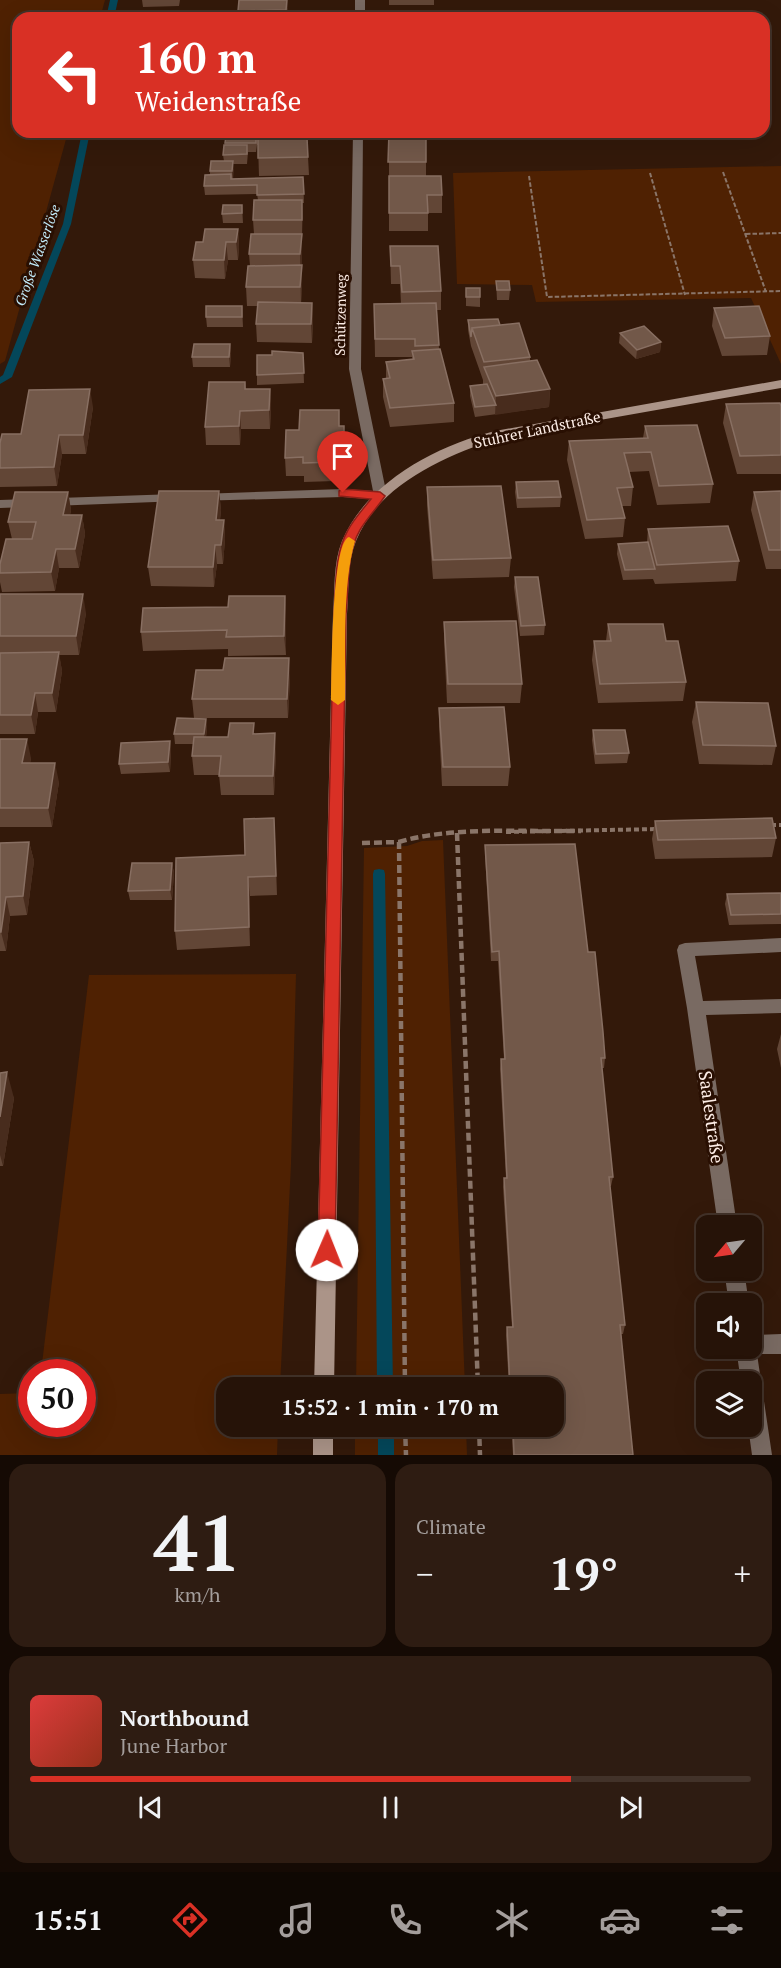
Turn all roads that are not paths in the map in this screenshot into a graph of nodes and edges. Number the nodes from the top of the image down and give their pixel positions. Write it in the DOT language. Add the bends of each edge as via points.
graph roads {
  1 [pos="358,138"];
  2 [pos="781,384"];
  3 [pos="380,496"];
  4 [pos="0,504"];
  5 [pos="781,945"];
  6 [pos="781,1005"];
  7 [pos="696,1008"];
  8 [pos="726,1215"];
  9 [pos="781,1344"];
  10 [pos="762,1345"];
  11 [pos="324,1377"];
  12 [pos="323,1437"];
  13 [pos="759,1437"];
  14 [pos="323,1455"];
  15 [pos="762,1455"];
  1 -- 3 [label="street, Schützenweg" via="355,369"];
  2 -- 3 [label="main road, Stuhrer Landstraße" via="495,435 451,450 404,476"];
  3 -- 4 [label="street" via="343,493"];
  3 -- 11 [label="main road, Stuhrer Landstraße" via="354,530 346,553 340,614"];
  5 -- 7 [label="street, Saalestraße" via="685,950"];
  6 -- 7 [label="street"];
  7 -- 8 [label="street, Saalestraße"];
  9 -- 10 [label="street"];
  12 -- 14 [label="main road"];
  13 -- 15 [label="street"];
}
